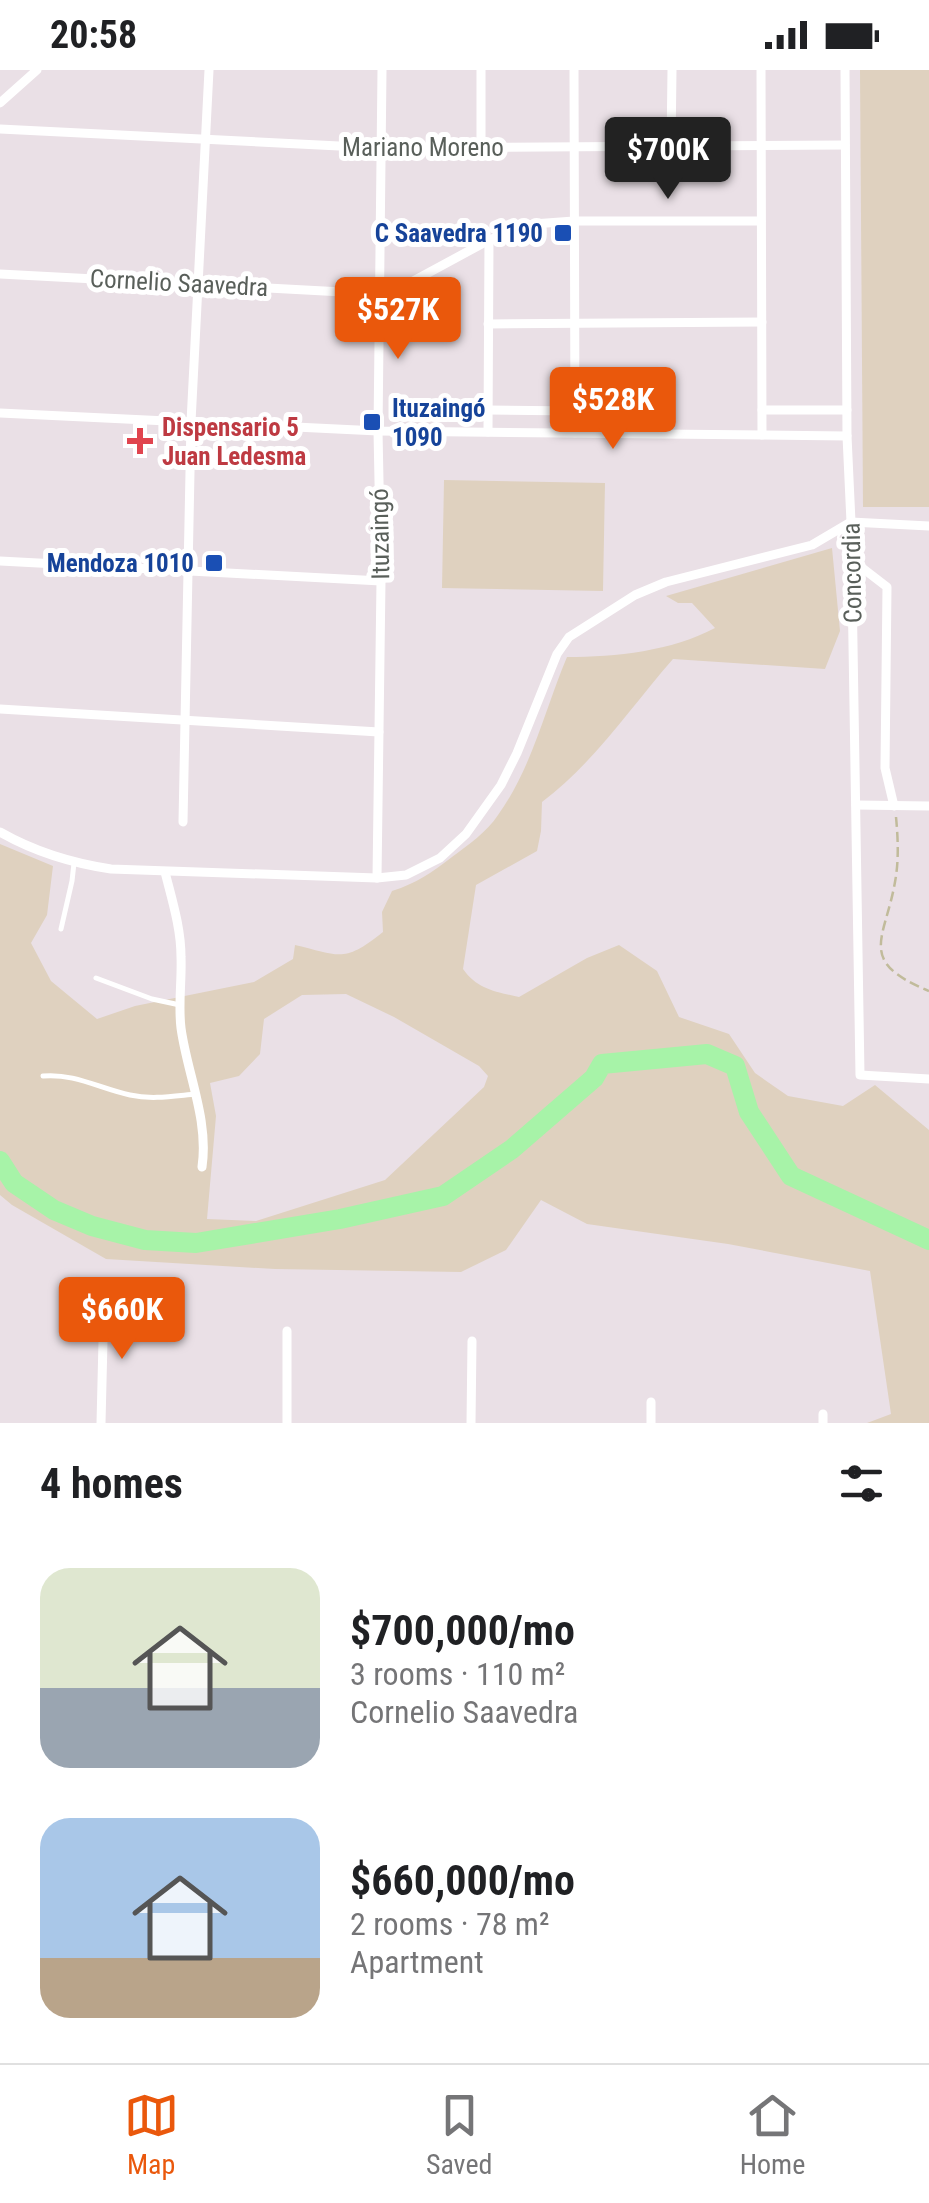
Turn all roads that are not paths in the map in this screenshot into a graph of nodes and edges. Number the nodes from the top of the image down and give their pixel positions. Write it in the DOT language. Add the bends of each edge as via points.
graph roads {
  1 [pos="37,70"];
  2 [pos="210,70"];
  3 [pos="382,70"];
  4 [pos="481,70"];
  5 [pos="574,70"];
  6 [pos="672,70"];
  7 [pos="762,70"];
  8 [pos="846,70"];
  9 [pos="0,104"];
  10 [pos="0,130"];
  11 [pos="207,141"];
  12 [pos="846,145"];
  13 [pos="761,147"];
  14 [pos="379,148"];
  15 [pos="481,148"];
  16 [pos="573,148"];
  17 [pos="671,148"];
  18 [pos="574,221"];
  19 [pos="761,222"];
  20 [pos="489,240"];
  21 [pos="0,274"];
  22 [pos="200,283"];
  23 [pos="380,294"];
  24 [pos="762,322"];
  25 [pos="575,323"];
  26 [pos="488,324"];
  27 [pos="488,410"];
  28 [pos="762,410"];
  29 [pos="847,410"];
  30 [pos="575,412"];
  31 [pos="0,413"];
  32 [pos="191,422"];
  33 [pos="378,430"];
  34 [pos="488,432"];
  35 [pos="575,432"];
  36 [pos="762,435"];
  37 [pos="847,436"];
  38 [pos="851,522"];
  39 [pos="929,526"];
  40 [pos="852,560"];
  41 [pos="0,561"];
  42 [pos="187,572"];
  43 [pos="381,581"];
  44 [pos="0,709"];
  45 [pos="186,719"];
  46 [pos="379,732"];
  47 [pos="856,805"];
  48 [pos="894,806"];
  49 [pos="929,806"];
  50 [pos="183,822"];
  51 [pos="0,832"];
  52 [pos="74,863"];
  53 [pos="165,872"];
  54 [pos="376,878"];
  55 [pos="62,929"];
  56 [pos="96,978"];
  57 [pos="180,1005"];
  58 [pos="43,1076"];
  59 [pos="929,1079"];
  60 [pos="196,1094"];
  61 [pos="202,1167"];
  62 [pos="104,1300"];
  63 [pos="287,1330"];
  64 [pos="472,1341"];
  65 [pos="651,1402"];
  66 [pos="102,1423"];
  67 [pos="288,1423"];
  68 [pos="471,1423"];
  69 [pos="651,1423"];
  1 -- 9 [label="street"];
  2 -- 11 [label="street"];
  3 -- 14 [label="street, Ituzaingó"];
  4 -- 15 [label="street"];
  5 -- 16 [label="street"];
  6 -- 17 [label="street"];
  7 -- 13 [label="street"];
  8 -- 12 [label="street, Concordia"];
  10 -- 11 [label="street, Mariano Moreno"];
  11 -- 14 [label="street, Mariano Moreno"];
  11 -- 22 [label="street"];
  12 -- 13 [label="street, Mariano Moreno"];
  12 -- 29 [label="street, Concordia"];
  13 -- 17 [label="street, Mariano Moreno"];
  13 -- 19 [label="street"];
  14 -- 15 [label="street, Mariano Moreno"];
  14 -- 23 [label="street, Ituzaingó"];
  15 -- 16 [label="street, Mariano Moreno"];
  16 -- 17 [label="street, Mariano Moreno"];
  16 -- 18 [label="street"];
  18 -- 19 [label="street, Cornelio Saavedra"];
  18 -- 20 [label="street, Cornelio Saavedra" via="533,224"];
  18 -- 25 [label="street"];
  19 -- 24 [label="street"];
  20 -- 23 [label="street, Cornelio Saavedra"];
  20 -- 26 [label="street"];
  21 -- 22 [label="street, Cornelio Saavedra"];
  22 -- 23 [label="street, Cornelio Saavedra"];
  22 -- 32 [label="street"];
  23 -- 33 [label="street, Ituzaingó"];
  24 -- 25 [label="street"];
  24 -- 28 [label="street"];
  25 -- 26 [label="street"];
  25 -- 30 [label="street"];
  26 -- 27 [label="street"];
  27 -- 30 [label="street"];
  27 -- 34 [label="street"];
  28 -- 29 [label="street"];
  28 -- 36 [label="street"];
  29 -- 37 [label="street, Concordia"];
  30 -- 35 [label="street"];
  31 -- 32 [label="street"];
  32 -- 33 [label="street"];
  32 -- 42 [label="street"];
  33 -- 34 [label="street"];
  33 -- 43 [label="street, Ituzaingó"];
  34 -- 35 [label="street"];
  35 -- 36 [label="street"];
  36 -- 37 [label="street"];
  37 -- 38 [label="street, Concordia"];
  38 -- 39 [label="street"];
  38 -- 40 [label="street, Concordia"];
  38 -- 54 [label="street" via="812,545 666,582 569,638 500,785 466,834 440,858 406,874"];
  40 -- 47 [label="street, Concordia"];
  40 -- 48 [label="street" via="887,588 886,768"];
  41 -- 42 [label="street"];
  42 -- 43 [label="street"];
  42 -- 45 [label="street"];
  43 -- 46 [label="street, Ituzaingó"];
  44 -- 45 [label="street"];
  45 -- 46 [label="street"];
  45 -- 50 [label="street"];
  46 -- 54 [label="street, Ituzaingó"];
  47 -- 48 [label="street"];
  47 -- 59 [label="street, Concordia" via="860,1075"];
  48 -- 49 [label="street"];
  51 -- 52 [label="street"];
  52 -- 53 [label="street"];
  52 -- 55 [label="lane"];
  53 -- 54 [label="street"];
  53 -- 57 [label="street" via="181,948"];
  56 -- 57 [label="lane"];
  57 -- 60 [label="street"];
  58 -- 60 [label="lane" via="133,1096"];
  60 -- 61 [label="street"];
  62 -- 66 [label="street"];
  63 -- 67 [label="street"];
  64 -- 68 [label="street"];
  65 -- 69 [label="street"];
}
